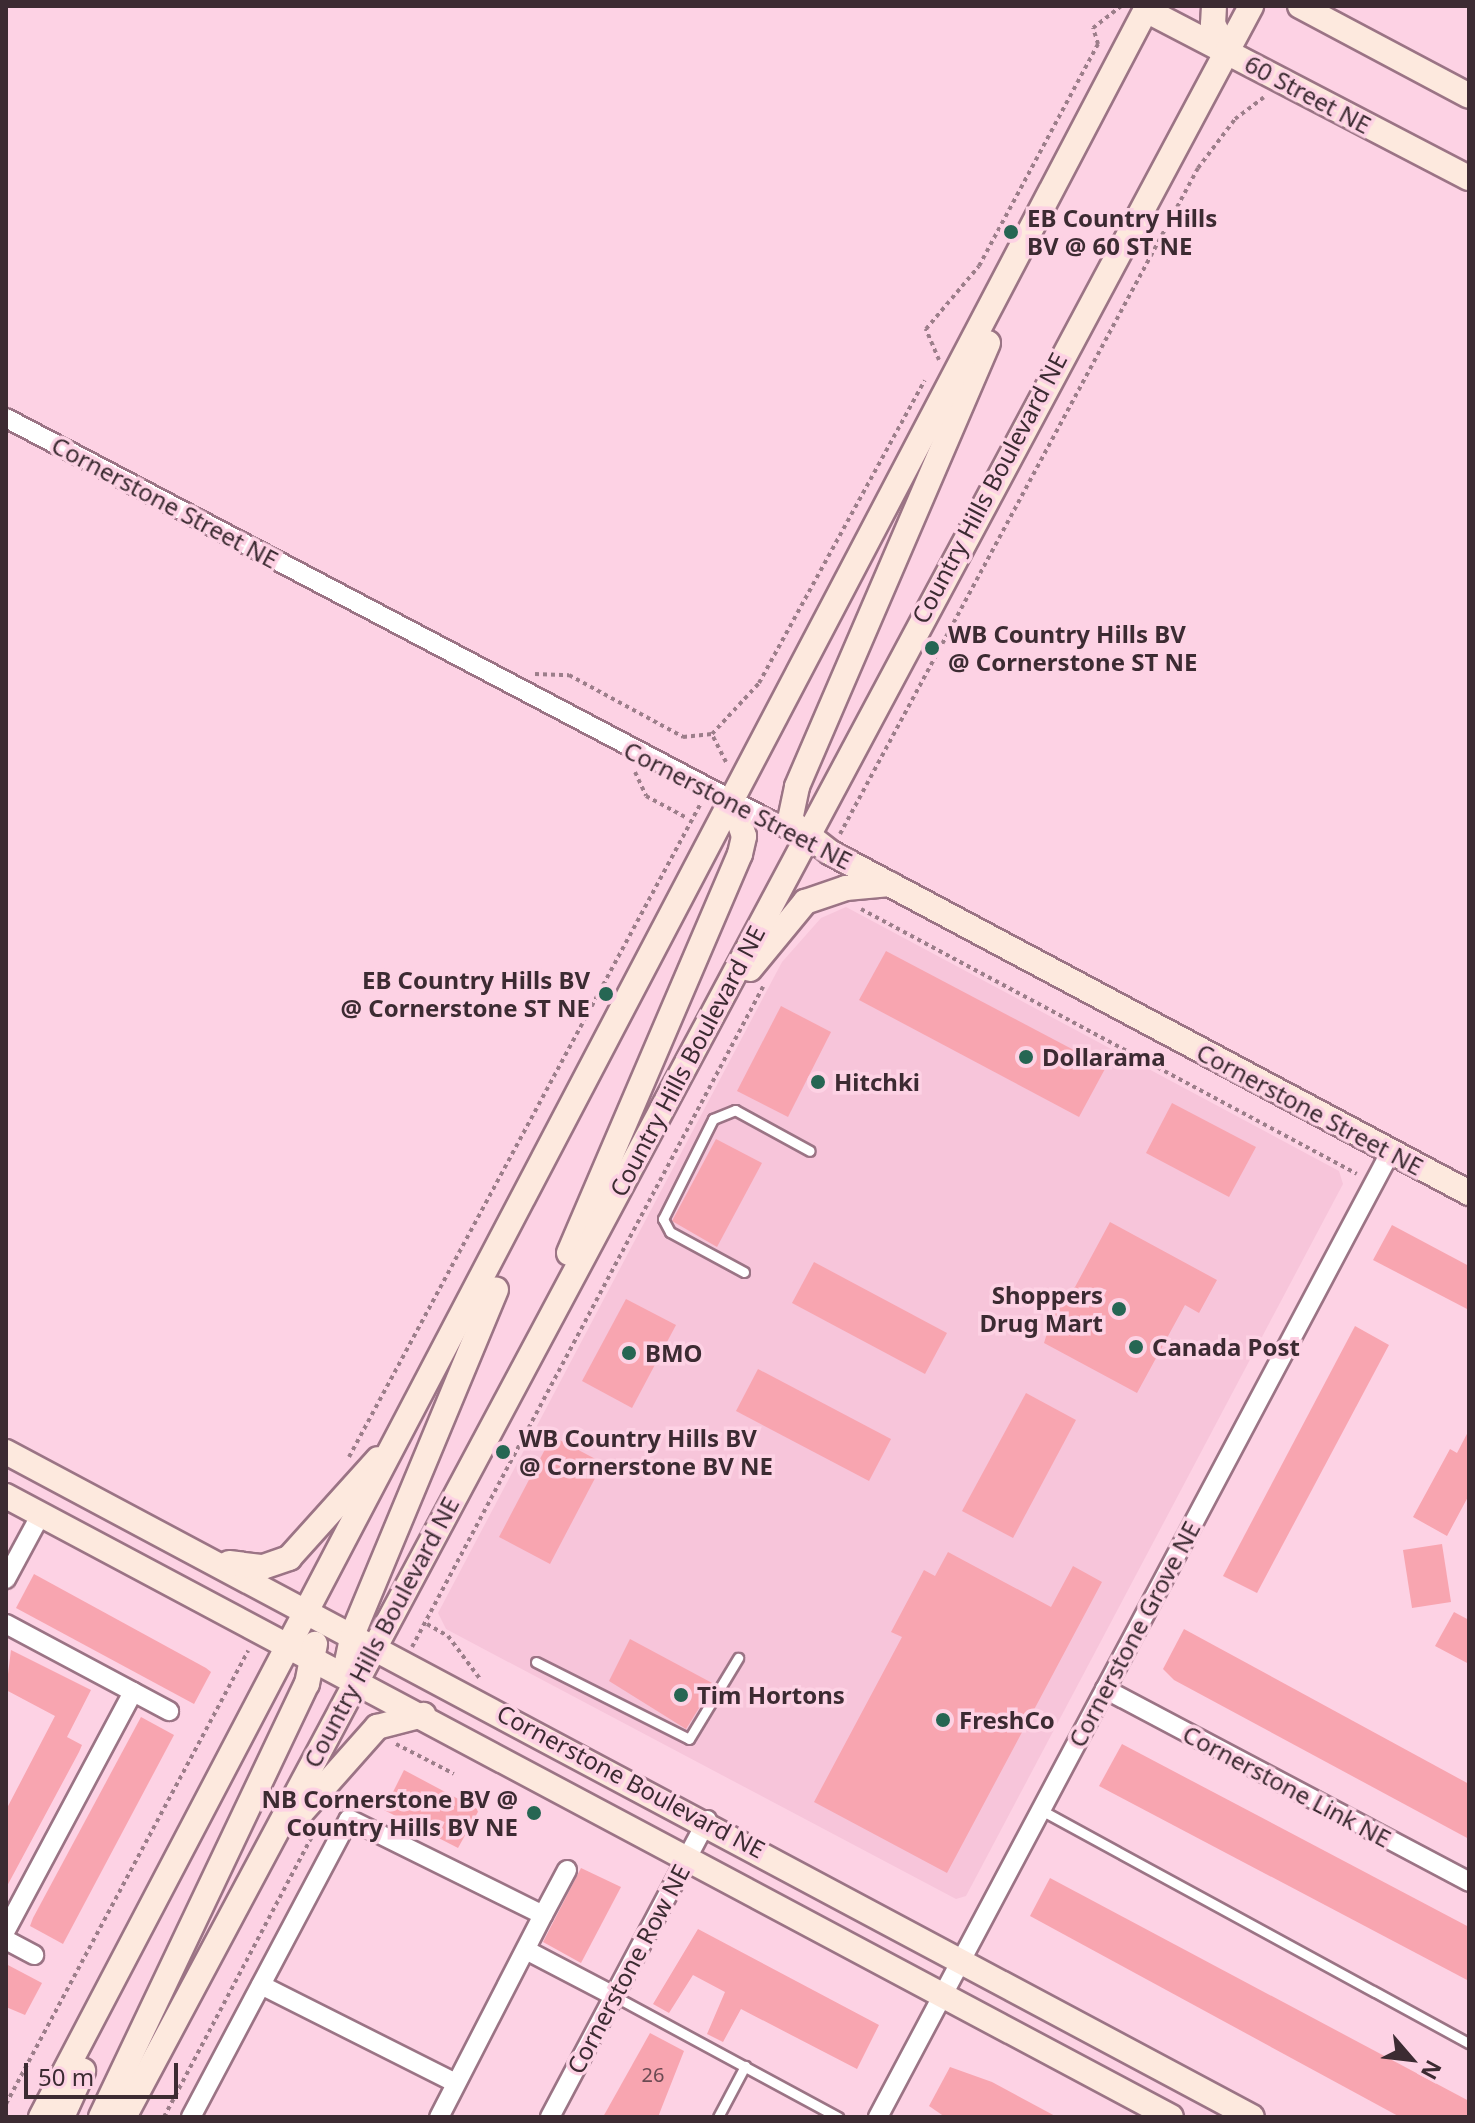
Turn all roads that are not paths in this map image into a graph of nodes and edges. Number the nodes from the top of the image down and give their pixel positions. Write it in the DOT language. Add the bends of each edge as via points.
graph roads {
  1 [pos="1214,6"];
  2 [pos="1251,6"];
  3 [pos="1300,6"];
  4 [pos="1147,8"];
  5 [pos="1227,52"];
  6 [pos="1469,96"];
  7 [pos="1469,178"];
  8 [pos="1032,230"];
  9 [pos="6,418"];
  10 [pos="733,804"];
  11 [pos="807,839"];
  12 [pos="892,884"];
  13 [pos="697,1043"];
  14 [pos="555,1147"];
  15 [pos="810,1151"];
  16 [pos="1391,1151"];
  17 [pos="1469,1193"];
  18 [pos="744,1272"];
  19 [pos="544,1328"];
  20 [pos="417,1410"];
  21 [pos="6,1452"];
  22 [pos="6,1496"];
  23 [pos="41,1514"];
  24 [pos="207,1557"];
  25 [pos="6,1579"];
  26 [pos="308,1610"];
  27 [pos="6,1624"];
  28 [pos="364,1638"];
  29 [pos="291,1643"];
  30 [pos="316,1656"];
  31 [pos="738,1658"];
  32 [pos="536,1662"];
  33 [pos="356,1679"];
  34 [pos="1105,1689"];
  35 [pos="133,1692"];
  36 [pos="169,1711"];
  37 [pos="423,1715"];
  38 [pos="1041,1810"];
  39 [pos="707,1820"];
  40 [pos="688,1856"];
  41 [pos="567,1870"];
  42 [pos="252,1873"];
  43 [pos="1469,1882"];
  44 [pos="543,1915"];
  45 [pos="150,1919"];
  46 [pos="6,1930"];
  47 [pos="6,1940"];
  48 [pos="526,1950"];
  49 [pos="34,1955"];
  50 [pos="961,1960"];
  51 [pos="261,1985"];
  52 [pos="942,1995"];
  53 [pos="614,1996"];
  54 [pos="1469,2043"];
  55 [pos="745,2066"];
  56 [pos="456,2083"];
  57 [pos="41,2117"];
  58 [pos="62,2117"];
  59 [pos="101,2117"];
  60 [pos="124,2117"];
  61 [pos="191,2117"];
  62 [pos="439,2117"];
  63 [pos="550,2117"];
  64 [pos="718,2117"];
  65 [pos="838,2117"];
  66 [pos="878,2117"];
  67 [pos="1171,2117"];
  68 [pos="1252,2117"];
  1 -- 5 [label="main road"];
  2 -- 5 [label="main road, Country Hills Boulevard NE"];
  3 -- 6 [label="main road"];
  4 -- 5 [label="main road, 60 Street NE"];
  4 -- 8 [label="main road"];
  5 -- 7 [label="main road, 60 Street NE"];
  5 -- 11 [label="main road, Country Hills Boulevard NE"];
  8 -- 10 [label="main road"];
  8 -- 11 [label="main road" via="797,787 790,821"];
  9 -- 10 [label="street, Cornerstone Street NE"];
  10 -- 11 [label="street, Cornerstone Street NE"];
  10 -- 14 [label="main road"];
  10 -- 19 [label="main road" via="744,836 740,854 569,1252"];
  11 -- 12 [label="main road, Cornerstone Street NE"];
  11 -- 13 [label="main road, Country Hills Boulevard NE"];
  12 -- 13 [label="main road" via="846,888 805,902"];
  12 -- 16 [label="main road, Cornerstone Street NE"];
  13 -- 19 [label="main road, Country Hills Boulevard NE"];
  14 -- 20 [label="main road"];
  14 -- 28 [label="main road"];
  15 -- 18 [label="lane" via="735,1110 713,1119 663,1219 670,1232"];
  16 -- 17 [label="main road, Cornerstone Street NE"];
  16 -- 34 [label="street, Cornerstone Grove NE"];
  19 -- 28 [label="main road, Country Hills Boulevard NE"];
  20 -- 24 [label="main road" via="323,1527 289,1558 244,1567"];
  20 -- 26 [label="main road"];
  21 -- 24 [label="main road, Cornerstone Boulevard NE"];
  22 -- 23 [label="main road, Cornerstone Boulevard NE"];
  23 -- 25 [label="street"];
  23 -- 29 [label="main road, Cornerstone Boulevard NE"];
  24 -- 26 [label="main road, Cornerstone Boulevard NE"];
  26 -- 28 [label="main road, Cornerstone Boulevard NE"];
  26 -- 29 [label="main road"];
  26 -- 30 [label="main road"];
  27 -- 35 [label="street"];
  28 -- 33 [label="main road" via="347,1662"];
  28 -- 39 [label="main road, Cornerstone Boulevard NE"];
  29 -- 30 [label="main road, Cornerstone Boulevard NE"];
  29 -- 45 [label="main road"];
  30 -- 33 [label="main road, Cornerstone Boulevard NE"];
  30 -- 59 [label="main road"];
  31 -- 32 [label="lane" via="689,1739"];
  33 -- 37 [label="main road, Cornerstone Boulevard NE"];
  33 -- 42 [label="main road, Country Hills Boulevard NE"];
  34 -- 38 [label="street, Cornerstone Grove NE"];
  34 -- 43 [label="street, Cornerstone Link NE"];
  35 -- 36 [label="street"];
  35 -- 46 [label="street"];
  37 -- 40 [label="main road, Cornerstone Boulevard NE"];
  37 -- 42 [label="main road" via="377,1727 341,1761"];
  38 -- 50 [label="street, Cornerstone Grove NE"];
  38 -- 54 [label="lane"];
  39 -- 40 [label="street, Cornerstone Row NE"];
  39 -- 50 [label="main road, Cornerstone Boulevard NE"];
  40 -- 52 [label="main road, Cornerstone Boulevard NE"];
  40 -- 53 [label="street, Cornerstone Row NE"];
  41 -- 44 [label="street"];
  42 -- 60 [label="main road, Country Hills Boulevard NE"];
  44 -- 48 [label="street"];
  44 -- 51 [label="street" via="349,1819"];
  45 -- 57 [label="main road"];
  45 -- 58 [label="main road"];
  47 -- 49 [label="street"];
  48 -- 53 [label="street"];
  48 -- 56 [label="street"];
  50 -- 52 [label="street, Cornerstone Grove NE"];
  50 -- 68 [label="main road, Cornerstone Boulevard NE"];
  51 -- 56 [label="street"];
  51 -- 61 [label="street"];
  52 -- 66 [label="street, Cornerstone Grove NE"];
  52 -- 67 [label="main road, Cornerstone Boulevard NE"];
  53 -- 55 [label="lane"];
  53 -- 63 [label="street, Cornerstone Row NE"];
  55 -- 64 [label="lane"];
  55 -- 65 [label="lane"];
  56 -- 62 [label="street"];
}
